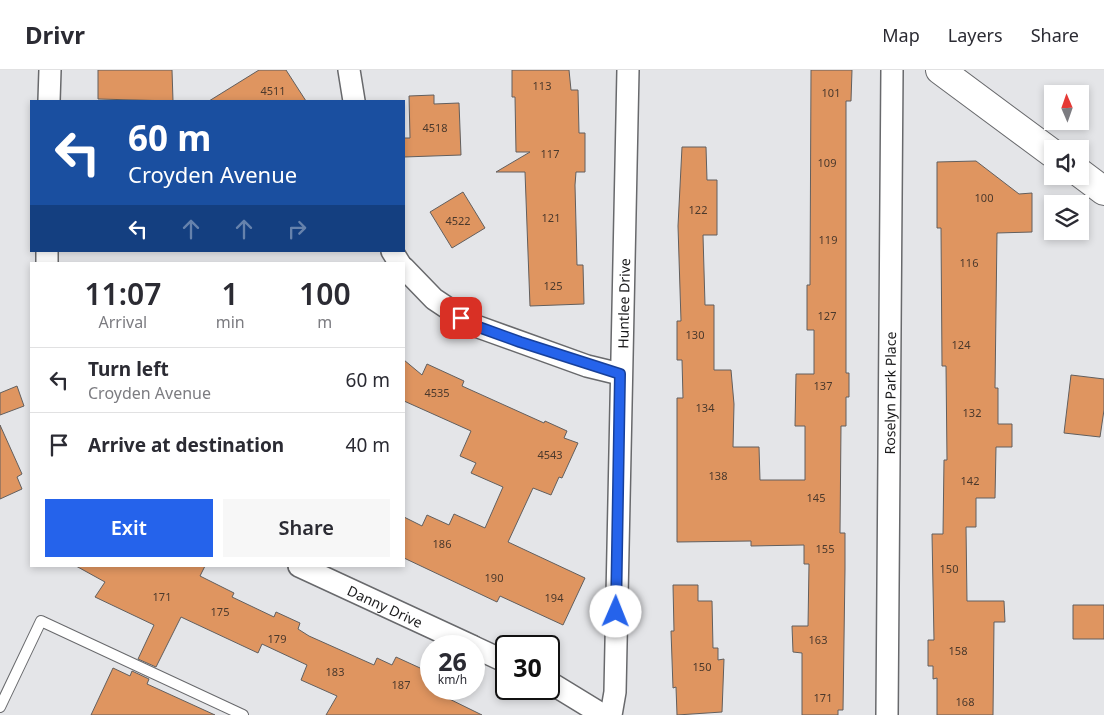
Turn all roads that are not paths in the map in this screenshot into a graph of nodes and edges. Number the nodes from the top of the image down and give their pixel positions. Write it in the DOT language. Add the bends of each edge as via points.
graph roads {
  1 [pos="50,70"];
  2 [pos="348,70"];
  3 [pos="628,70"];
  4 [pos="892,70"];
  5 [pos="940,70"];
  6 [pos="50,100"];
  7 [pos="354,100"];
  8 [pos="1044,147"];
  9 [pos="1089,180"];
  10 [pos="1104,191"];
  11 [pos="405,269"];
  12 [pos="620,374"];
  13 [pos="301,567"];
  14 [pos="447,635"];
  15 [pos="560,689"];
  16 [pos="0,707"];
  17 [pos="243,715"];
  18 [pos="603,715"];
  19 [pos="612,715"];
  20 [pos="886,715"];
  1 -- 6 [label="street"];
  2 -- 7 [label="street"];
  3 -- 12 [label="street, Huntlee Drive"];
  4 -- 20 [label="street, Roselyn Park Place"];
  5 -- 8 [label="street"];
  9 -- 10 [label="street"];
  11 -- 12 [label="street" via="434,299 473,325 588,366"];
  12 -- 19 [label="street, Huntlee Drive"];
  13 -- 14 [label="street, Danny Drive"];
  15 -- 18 [label="street"];
  16 -- 17 [label="lane" via="42,621"];
}
